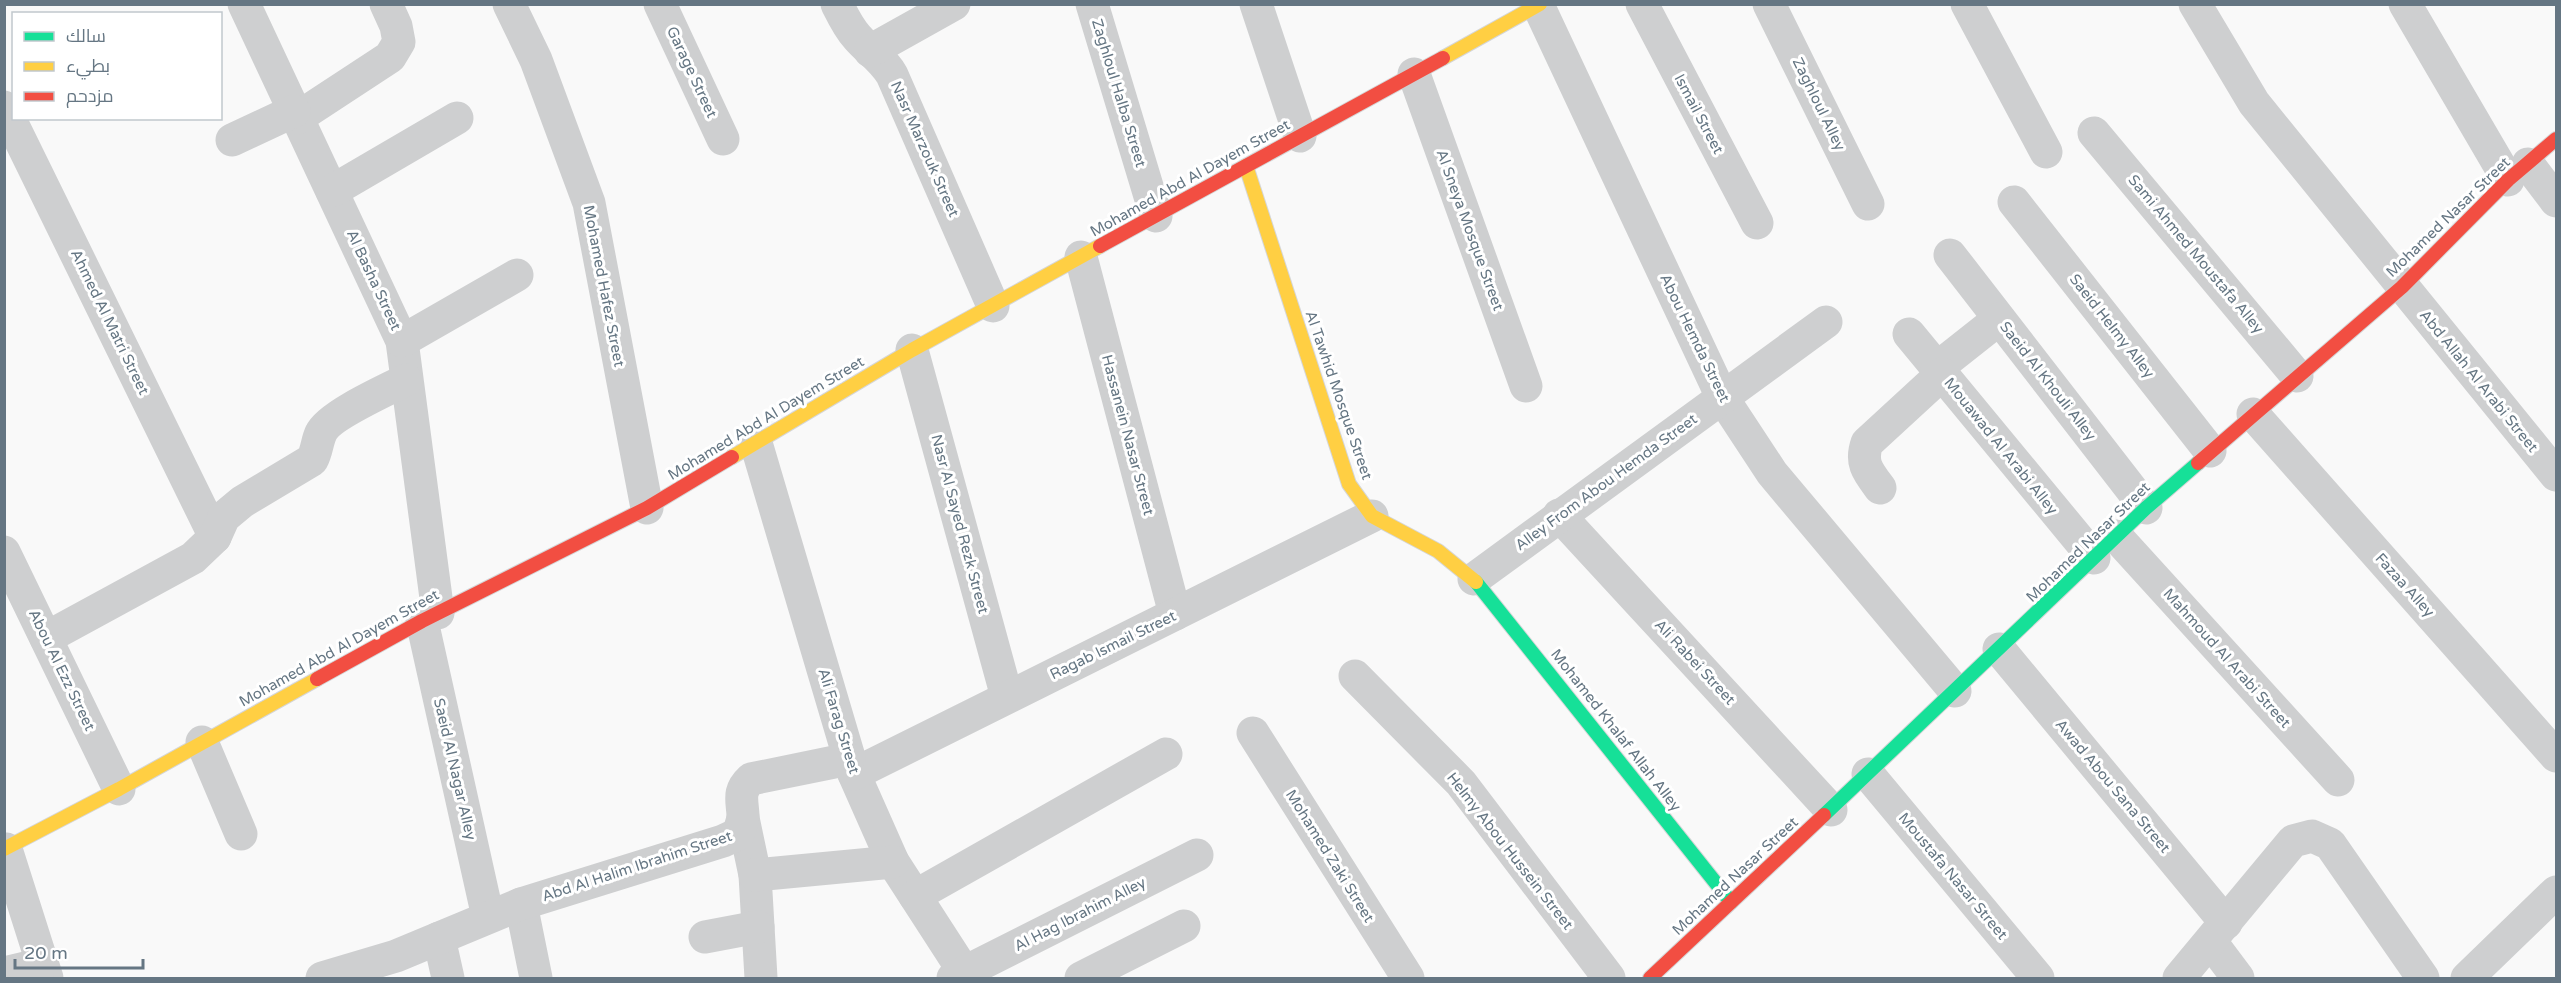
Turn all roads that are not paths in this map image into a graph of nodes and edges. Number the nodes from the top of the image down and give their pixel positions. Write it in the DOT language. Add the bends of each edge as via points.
graph roads {
  1 [pos="244,4"];
  2 [pos="386,4"];
  3 [pos="509,4"];
  4 [pos="660,4"];
  5 [pos="837,4"];
  6 [pos="1092,4"];
  7 [pos="1256,4"];
  8 [pos="1642,4"];
  9 [pos="1769,4"];
  10 [pos="1967,4"];
  11 [pos="2195,4"];
  12 [pos="2404,4"];
  13 [pos="1539,5"];
  14 [pos="937,9"];
  15 [pos="870,51"];
  16 [pos="1414,74"];
  17 [pos="4,107"];
  18 [pos="296,114"];
  19 [pos="457,118"];
  20 [pos="2094,133"];
  21 [pos="1300,136"];
  22 [pos="723,139"];
  23 [pos="232,140"];
  24 [pos="2556,140"];
  25 [pos="2046,152"];
  26 [pos="1246,166"];
  27 [pos="2518,172"];
  28 [pos="332,191"];
  29 [pos="2556,201"];
  30 [pos="2014,202"];
  31 [pos="1868,204"];
  32 [pos="1156,216"];
  33 [pos="1757,223"];
  34 [pos="1950,255"];
  35 [pos="1081,257"];
  36 [pos="518,275"];
  37 [pos="2402,287"];
  38 [pos="993,306"];
  39 [pos="2000,319"];
  40 [pos="1826,322"];
  41 [pos="1909,334"];
  42 [pos="402,341"];
  43 [pos="912,350"];
  44 [pos="1940,371"];
  45 [pos="2297,376"];
  46 [pos="406,380"];
  47 [pos="1526,386"];
  48 [pos="1722,397"];
  49 [pos="2253,414"];
  50 [pos="756,443"];
  51 [pos="2210,451"];
  52 [pos="2556,475"];
  53 [pos="1880,488"];
  54 [pos="647,508"];
  55 [pos="2146,508"];
  56 [pos="1559,515"];
  57 [pos="1372,516"];
  58 [pos="215,537"];
  59 [pos="2105,547"];
  60 [pos="4,552"];
  61 [pos="1474,579"];
  62 [pos="1175,614"];
  63 [pos="430,617"];
  64 [pos="46,638"];
  65 [pos="2000,649"];
  66 [pos="1355,676"];
  67 [pos="1955,691"];
  68 [pos="1007,697"];
  69 [pos="1253,733"];
  70 [pos="202,742"];
  71 [pos="1166,754"];
  72 [pos="2556,756"];
  73 [pos="851,766"];
  74 [pos="1868,774"];
  75 [pos="2338,780"];
  76 [pos="118,789"];
  77 [pos="1831,810"];
  78 [pos="743,818"];
  79 [pos="241,834"];
  80 [pos="5,849"];
  81 [pos="1197,855"];
  82 [pos="893,862"];
  83 [pos="755,876"];
  84 [pos="2556,892"];
  85 [pos="915,896"];
  86 [pos="1731,902"];
  87 [pos="521,904"];
  88 [pos="488,917"];
  89 [pos="1184,926"];
  90 [pos="758,927"];
  91 [pos="2218,933"];
  92 [pos="705,937"];
  93 [pos="439,938"];
  94 [pos="398,967"];
  95 [pos="44,971"];
  96 [pos="4,973"];
  97 [pos="962,977"];
  98 [pos="322,978"];
  99 [pos="448,978"];
  100 [pos="536,978"];
  101 [pos="760,978"];
  102 [pos="1081,978"];
  103 [pos="1408,978"];
  104 [pos="1609,978"];
  105 [pos="1650,978"];
  106 [pos="2038,978"];
  107 [pos="2179,978"];
  108 [pos="2238,978"];
  109 [pos="2423,978"];
  110 [pos="2467,978"];
  1 -- 18 [label="street, Al Basha Street"];
  2 -- 18 [label="street" via="399,42 390,57"];
  3 -- 54 [label="street, Mohamed Hafez Street" via="536,60 589,203"];
  4 -- 22 [label="street, Garage Street"];
  5 -- 15 [label="street, Nasr Marzouk Street" via="846,24"];
  6 -- 32 [label="street, Zaghloul Halba Street"];
  7 -- 21 [label="street"];
  8 -- 33 [label="street, Ismail Street"];
  9 -- 31 [label="street, Zaghloul Alley"];
  10 -- 25 [label="street"];
  11 -- 37 [label="street, Abd Allah Al Arabi Street" via="2254,103"];
  12 -- 27 [label="street"];
  13 -- 16 [label="street, Mohamed Abd Al Dayem Street"];
  13 -- 48 [label="street, Abou Hemda Street"];
  14 -- 15 [label="street"];
  15 -- 38 [label="street, Nasr Marzouk Street" via="884,60 892,75"];
  16 -- 21 [label="street, Mohamed Abd Al Dayem Street"];
  16 -- 47 [label="street, Al Sneya Mosque Street"];
  17 -- 58 [label="street, Ahmed Al Matri Street"];
  18 -- 23 [label="street"];
  18 -- 28 [label="street, Al Basha Street"];
  19 -- 28 [label="street"];
  20 -- 45 [label="street, Sami Ahmed Moustafa Alley"];
  21 -- 26 [label="street, Mohamed Abd Al Dayem Street"];
  24 -- 27 [label="street, Mohamed Nasar Street"];
  26 -- 32 [label="street, Mohamed Abd Al Dayem Street"];
  26 -- 57 [label="street, Al Tawhid Mosque Street" via="1349,484"];
  27 -- 29 [label="street"];
  27 -- 37 [label="street, Mohamed Nasar Street"];
  28 -- 42 [label="street, Al Basha Street"];
  30 -- 51 [label="street, Saeid Helmy Alley"];
  32 -- 35 [label="street, Mohamed Abd Al Dayem Street"];
  34 -- 39 [label="street, Saeid Al Khouli Alley"];
  35 -- 38 [label="street, Mohamed Abd Al Dayem Street"];
  35 -- 62 [label="street, Hassanein Nasar Street"];
  36 -- 42 [label="street"];
  37 -- 45 [label="street, Mohamed Nasar Street"];
  37 -- 52 [label="street, Abd Allah Al Arabi Street"];
  38 -- 43 [label="street, Mohamed Abd Al Dayem Street"];
  39 -- 44 [label="street"];
  39 -- 55 [label="street, Saeid Al Khouli Alley"];
  40 -- 48 [label="street, Alley From Abou Hemda Street"];
  41 -- 44 [label="street, Mouawad Al Arabi Alley"];
  42 -- 46 [label="street, Al Basha Street"];
  43 -- 50 [label="street, Mohamed Abd Al Dayem Street"];
  43 -- 68 [label="street, Nasr Al Sayed Rezk Street"];
  44 -- 53 [label="street" via="1867,443 1863,456 1866,469"];
  44 -- 59 [label="street, Mouawad Al Arabi Alley"];
  45 -- 49 [label="street, Mohamed Nasar Street"];
  46 -- 58 [label="street" via="333,419 321,431 312,460 242,502 224,517"];
  46 -- 63 [label="street, Al Basha Street"];
  48 -- 56 [label="street, Alley From Abou Hemda Street"];
  48 -- 67 [label="street, Abou Hemda Street" via="1772,473"];
  49 -- 51 [label="street, Mohamed Nasar Street"];
  49 -- 72 [label="street, Fazaa Alley"];
  50 -- 54 [label="street, Mohamed Abd Al Dayem Street"];
  50 -- 73 [label="street, Ali Farag Street"];
  51 -- 55 [label="street, Mohamed Nasar Street"];
  54 -- 63 [label="street, Mohamed Abd Al Dayem Street"];
  55 -- 59 [label="street, Mohamed Nasar Street"];
  56 -- 61 [label="street, Alley From Abou Hemda Street"];
  56 -- 77 [label="street, Ali Rabei Street"];
  57 -- 61 [label="street, Al Tawhid Mosque Street" via="1438,551"];
  57 -- 62 [label="street, Ragab Ismail Street"];
  58 -- 64 [label="street" via="193,558"];
  59 -- 65 [label="street, Mohamed Nasar Street"];
  59 -- 75 [label="street, Mahmoud Al Arabi Street"];
  60 -- 64 [label="street, Abou Al Ezz Street"];
  61 -- 86 [label="street, Mohamed Khalaf Allah Alley"];
  62 -- 68 [label="street, Ragab Ismail Street"];
  63 -- 70 [label="street, Mohamed Abd Al Dayem Street"];
  63 -- 88 [label="street, Saeid Al Nagar Alley"];
  64 -- 76 [label="street, Abou Al Ezz Street"];
  65 -- 67 [label="street, Mohamed Nasar Street"];
  65 -- 91 [label="street, Awad Abou Sana Street"];
  66 -- 104 [label="street, Helmy Abou Hussein Street" via="1461,783"];
  67 -- 74 [label="street, Mohamed Nasar Street"];
  68 -- 73 [label="street, Ragab Ismail Street"];
  69 -- 103 [label="street, Mohamed Zaki Street"];
  70 -- 76 [label="street, Mohamed Abd Al Dayem Street"];
  70 -- 79 [label="street"];
  71 -- 85 [label="street"];
  73 -- 78 [label="street, Abd Al Halim Ibrahim Street" via="752,779 742,787"];
  73 -- 82 [label="street, Ali Farag Street"];
  74 -- 77 [label="street, Mohamed Nasar Street"];
  74 -- 106 [label="street, Moustafa Nasar Street"];
  76 -- 80 [label="street, Mohamed Abd Al Dayem Street"];
  77 -- 86 [label="street, Mohamed Nasar Street"];
  78 -- 83 [label="street"];
  78 -- 87 [label="street, Abd Al Halim Ibrahim Street" via="738,834 723,841"];
  80 -- 95 [label="street"];
  81 -- 97 [label="street, Al Hag Ibrahim Alley"];
  82 -- 83 [label="street"];
  82 -- 85 [label="street, Ali Farag Street"];
  83 -- 90 [label="street"];
  84 -- 110 [label="street"];
  85 -- 97 [label="street, Ali Farag Street"];
  86 -- 105 [label="street, Mohamed Nasar Street"];
  87 -- 88 [label="street, Abd Al Halim Ibrahim Street"];
  87 -- 100 [label="street"];
  88 -- 93 [label="street, Abd Al Halim Ibrahim Street"];
  89 -- 102 [label="street"];
  90 -- 92 [label="street"];
  90 -- 101 [label="street"];
  91 -- 107 [label="street"];
  91 -- 108 [label="street, Awad Abou Sana Street"];
  91 -- 109 [label="street" via="2292,842 2312,836 2330,844"];
  93 -- 94 [label="street, Abd Al Halim Ibrahim Street"];
  93 -- 99 [label="street"];
  94 -- 98 [label="street, Abd Al Halim Ibrahim Street"];
  95 -- 96 [label="street"];
}
